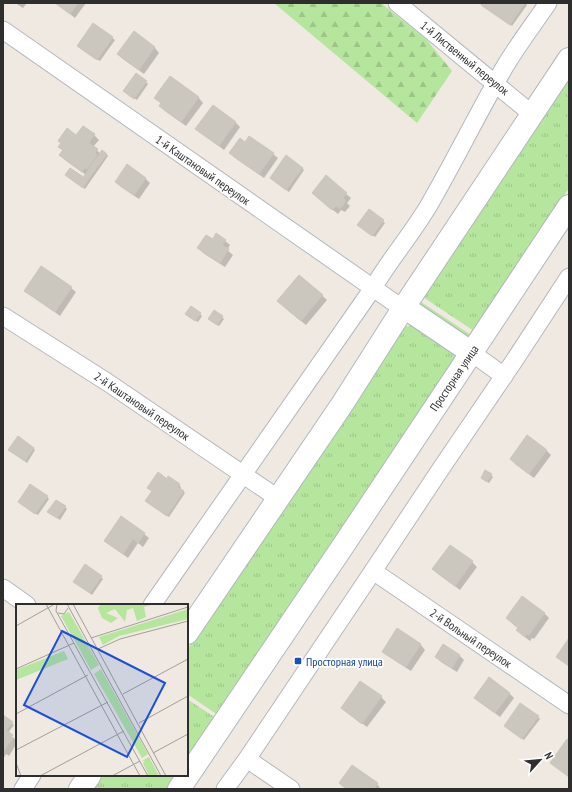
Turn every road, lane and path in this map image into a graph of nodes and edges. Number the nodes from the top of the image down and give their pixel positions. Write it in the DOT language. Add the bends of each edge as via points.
graph roads {
  1 [pos="397,3"];
  2 [pos="548,3"];
  3 [pos="3,30"];
  4 [pos="569,60"];
  5 [pos="496,84"];
  6 [pos="532,114"];
  7 [pos="569,206"];
  8 [pos="569,277"];
  9 [pos="373,288"];
  10 [pos="404,307"];
  11 [pos="3,316"];
  12 [pos="472,352"];
  13 [pos="504,376"];
  14 [pos="243,474"];
  15 [pos="279,498"];
  16 [pos="374,571"];
  17 [pos="3,588"];
  18 [pos="26,604"];
  19 [pos="153,604"];
  20 [pos="188,632"];
  21 [pos="569,705"];
  22 [pos="247,759"];
  23 [pos="31,776"];
  24 [pos="89,776"];
  25 [pos="188,776"];
  26 [pos="188,776"];
  27 [pos="23,789"];
  28 [pos="80,789"];
  29 [pos="179,789"];
  30 [pos="225,789"];
  31 [pos="291,789"];
  1 -- 5 [label="street, 1-й Лиственный переулок"];
  2 -- 5 [label="street" via="519,44"];
  3 -- 9 [label="street, 1-й Каштановый переулок"];
  4 -- 6 [label="main road"];
  5 -- 6 [label="street, 1-й Лиственный переулок"];
  5 -- 9 [label="street" via="415,229"];
  6 -- 10 [label="main road"];
  7 -- 12 [label="main road, Просторная улица"];
  8 -- 13 [label="street"];
  9 -- 10 [label="street, 1-й Каштановый переулок"];
  9 -- 14 [label="street"];
  10 -- 12 [label="main road"];
  10 -- 15 [label="main road"];
  11 -- 14 [label="street, 2-й Каштановый переулок" via="107,382"];
  12 -- 13 [label="street"];
  12 -- 26 [label="main road, Просторная улица"];
  13 -- 16 [label="street"];
  14 -- 15 [label="street, 2-й Каштановый переулок"];
  14 -- 19 [label="street"];
  15 -- 20 [label="main road"];
  16 -- 21 [label="street, 2-й Вольный переулок"];
  16 -- 22 [label="street"];
  17 -- 18 [label="street"];
  22 -- 30 [label="street"];
  22 -- 31 [label="street"];
  23 -- 27 [label="street"];
  24 -- 28 [label="main road"];
  25 -- 29 [label="main road, Просторная улица"];
}
